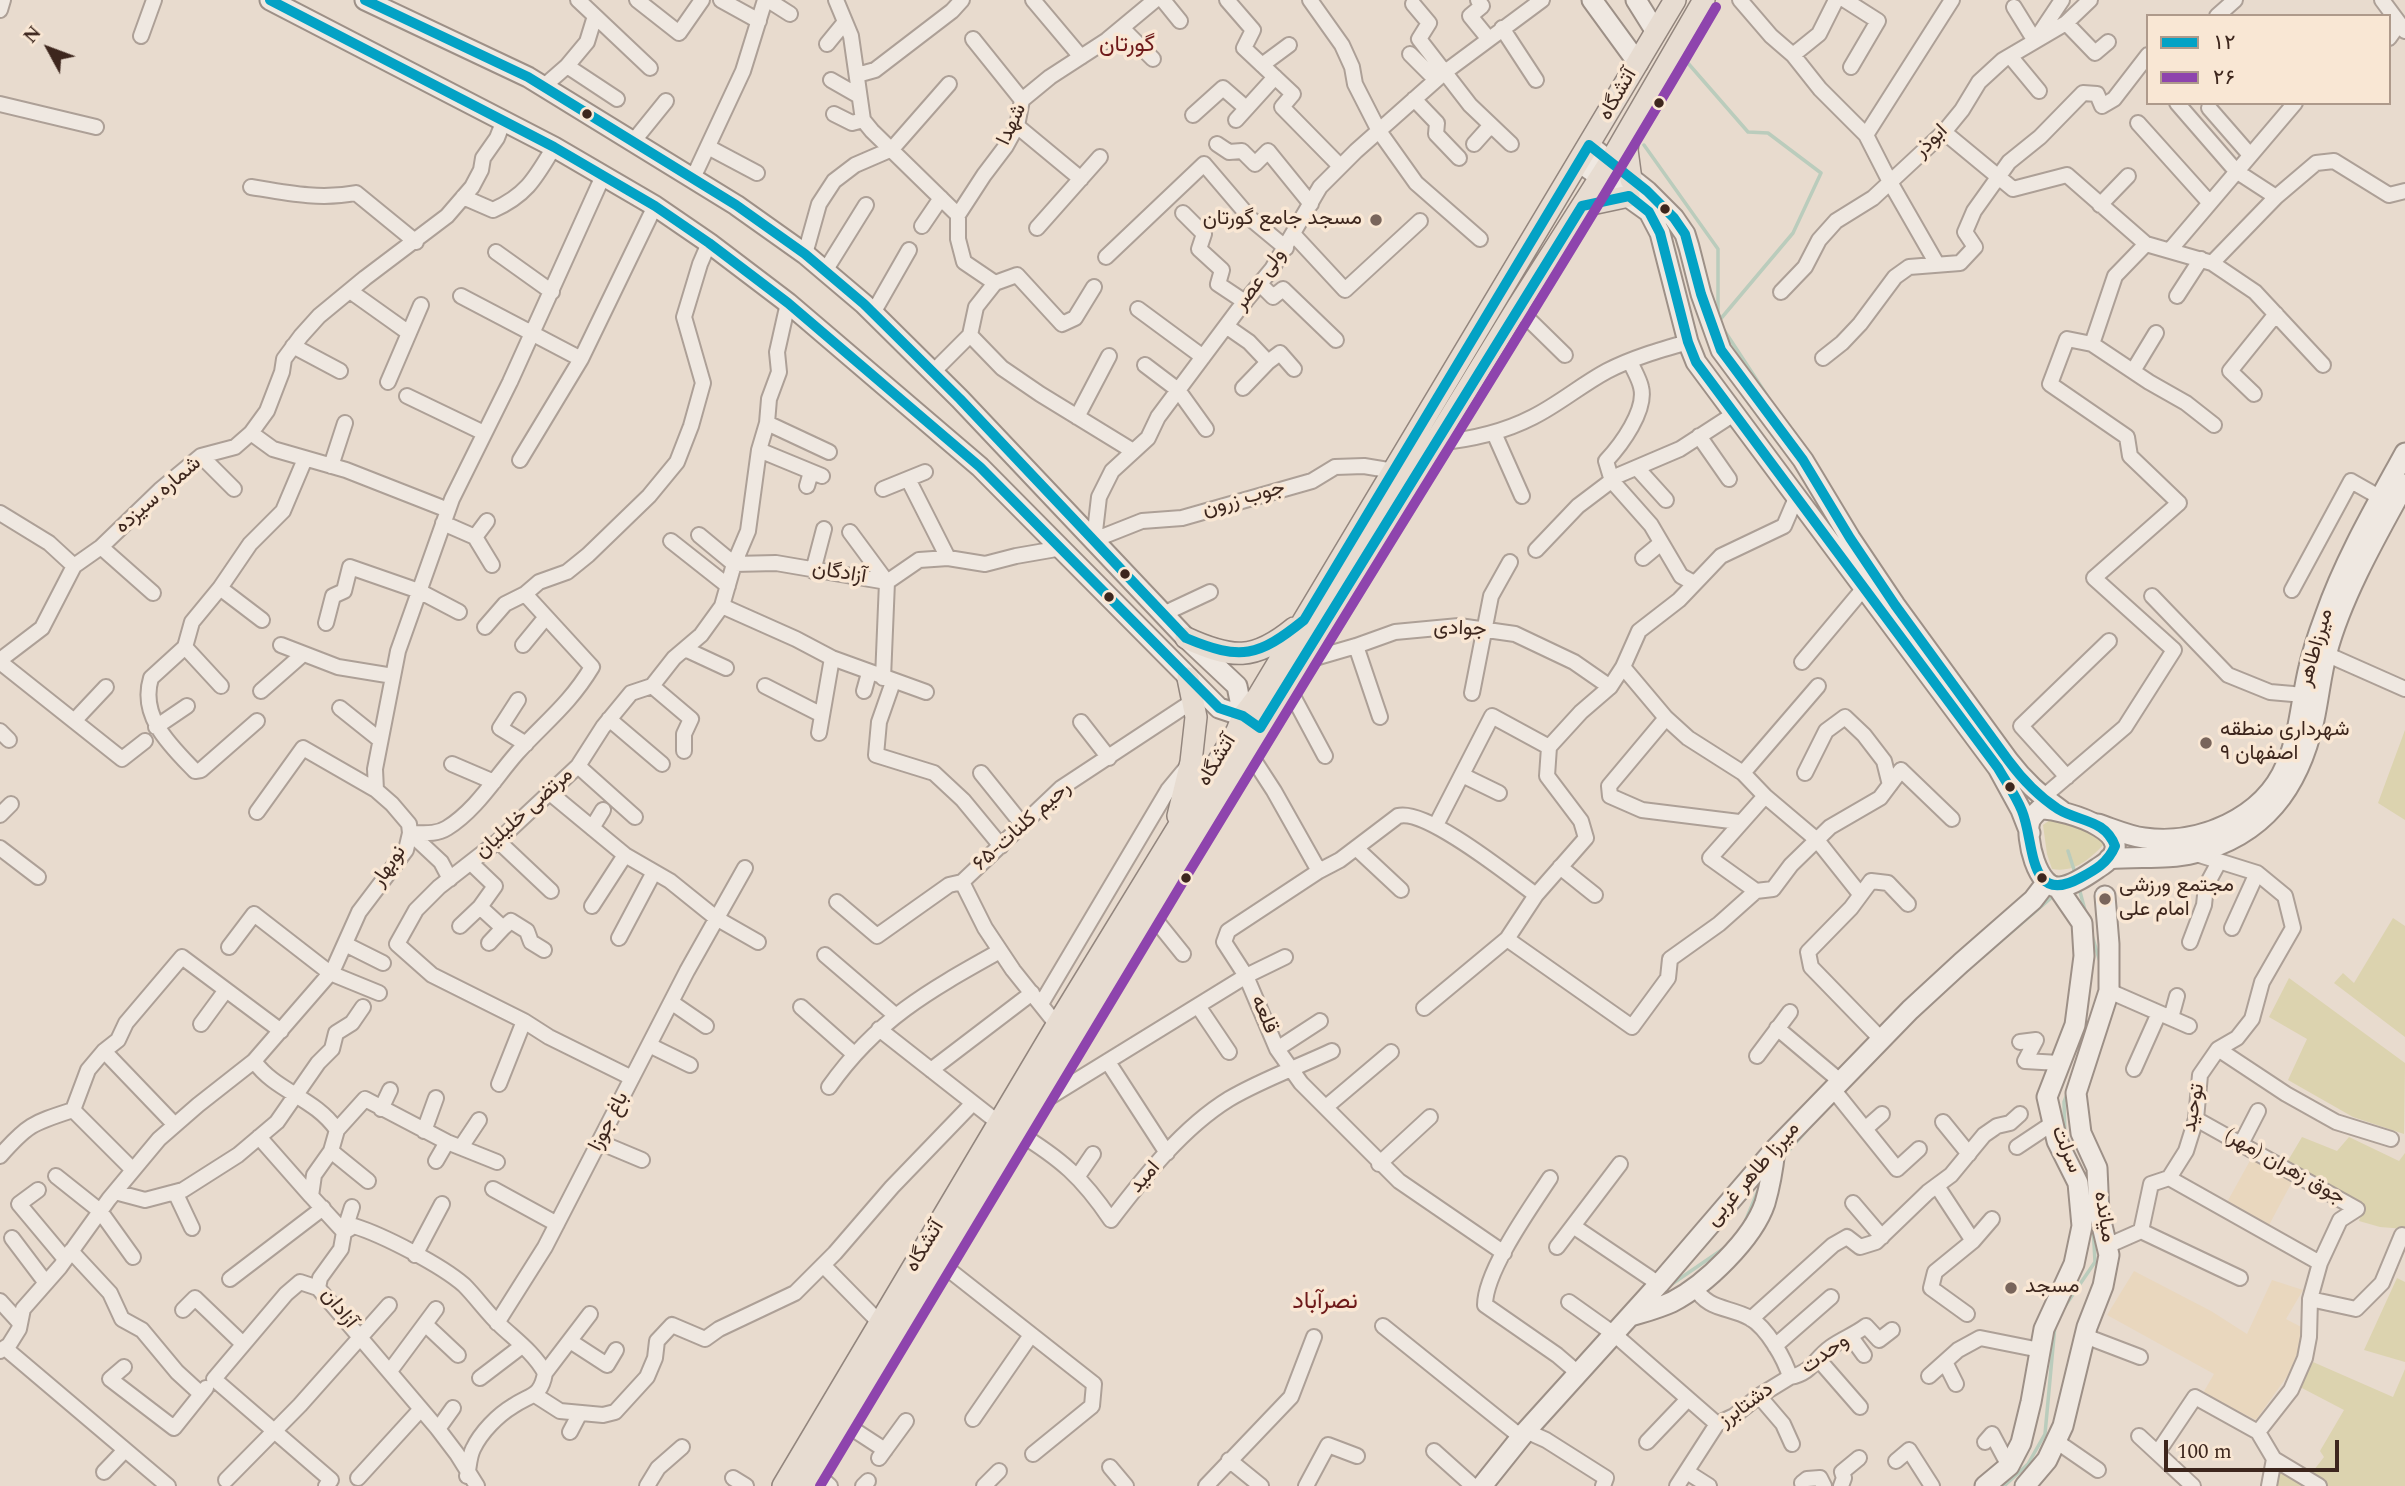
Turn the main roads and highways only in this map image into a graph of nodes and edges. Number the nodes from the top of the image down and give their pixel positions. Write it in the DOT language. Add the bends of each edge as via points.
graph roads {
  1 [pos="365,0"];
  2 [pos="1592,0"];
  3 [pos="1636,0"];
  4 [pos="1675,0"];
  5 [pos="1704,0"];
  6 [pos="273,1"];
  7 [pos="1656,32"];
  8 [pos="1638,63"];
  9 [pos="1630,128"];
  10 [pos="1584,154"];
  11 [pos="1605,169"];
  12 [pos="1630,188"];
  13 [pos="1582,206"];
  14 [pos="1790,442"];
  15 [pos="1002,443"];
  16 [pos="2405,453"];
  17 [pos="1770,463"];
  18 [pos="980,467"];
  19 [pos="1815,479"];
  20 [pos="2405,484"];
  21 [pos="1794,495"];
  22 [pos="1139,588"];
  23 [pos="1119,608"];
  24 [pos="1304,620"];
  25 [pos="1186,638"];
  26 [pos="1188,678"];
  27 [pos="1252,722"];
  28 [pos="2062,811"];
  29 [pos="2098,824"];
  30 [pos="2030,833"];
  31 [pos="1172,838"];
  32 [pos="2109,859"];
  33 [pos="2052,886"];
  34 [pos="2105,896"];
  35 [pos="2092,921"];
  36 [pos="2099,991"];
  37 [pos="1009,1128"];
  38 [pos="1775,1149"];
  39 [pos="920,1276"];
  40 [pos="1630,1316"];
  41 [pos="808,1479"];
  42 [pos="783,1486"];
  43 [pos="1482,1486"];
  44 [pos="1985,1486"];
  45 [pos="2025,1486"];
  1 -- 15 [label="main road" via="528,77 736,205 805,254 873,313"];
  2 -- 8 [label="main road"];
  3 -- 7 [label="main road"];
  4 -- 7 [label="main road, آتشگاه"];
  5 -- 9 [label="main road, آتشگاه"];
  6 -- 18 [label="main road" via="555,147 655,206 788,303"];
  7 -- 8 [label="main road, آتشگاه"];
  8 -- 10 [label="main road, آتشگاه"];
  9 -- 11 [label="main road, آتشگاه"];
  9 -- 12 [label="main road"];
  10 -- 11 [label="main road"];
  10 -- 24 [label="main road, آتشگاه"];
  11 -- 12 [label="main road"];
  11 -- 13 [label="main road, آتشگاه"];
  12 -- 13 [label="main road"];
  12 -- 14 [label="main road" via="1665,208 1685,234 1721,350"];
  12 -- 17 [label="main road" via="1660,233 1688,342 1704,375"];
  13 -- 27 [label="main road, آتشگاه" via="1287,685"];
  14 -- 17 [label="main road" via="1789,460"];
  14 -- 19 [label="main road"];
  15 -- 18 [label="main road"];
  15 -- 22 [label="main road"];
  16 -- 29 [label="main road, میرزاطاهر" via="2325,614 2286,767 2262,800 2207,833 2175,838 2143,838"];
  17 -- 21 [label="main road"];
  18 -- 23 [label="main road"];
  19 -- 21 [label="main road" via="1802,473 1794,478"];
  19 -- 28 [label="main road" via="1895,605 2024,781"];
  20 -- 32 [label="main road, میرزاطاهر" via="2339,615 2304,754 2274,809 2255,826 2193,853"];
  21 -- 30 [label="main road" via="1997,768"];
  22 -- 23 [label="main road" via="1136,604"];
  22 -- 25 [label="main road"];
  23 -- 26 [label="main road"];
  24 -- 25 [label="main road" via="1259,650 1235,655"];
  24 -- 27 [label="main road, آتشگاه" via="1259,695"];
  25 -- 27 [label="main road" via="1237,686"];
  26 -- 27 [label="main road" via="1219,708"];
  26 -- 31 [label="main road" via="1196,717 1191,762"];
  27 -- 31 [label="main road, آتشگاه" via="1237,731"];
  27 -- 37 [label="main road, آتشگاه" via="1248,751 1031,1109"];
  28 -- 29 [label="main road"];
  28 -- 30 [label="main road" via="2040,809 2029,824"];
  29 -- 32 [label="main road" via="2114,840"];
  30 -- 33 [label="main road" via="2035,866"];
  31 -- 37 [label="main road, آتشگاه" via="1057,1024"];
  32 -- 33 [label="main road" via="2101,867"];
  33 -- 35 [label="main road"];
  33 -- 38 [label="main road, میرزا طاهر غربی" via="1961,963"];
  34 -- 35 [label="main road, میانده"];
  35 -- 36 [label="main road, میانده"];
  35 -- 36 [label="main road, سرلت" via="2084,956"];
  36 -- 44 [label="main road, سرلت" via="2075,1025 2047,1097 2057,1141 2078,1183 2082,1226 2074,1264 2044,1329 2021,1443 2009,1466"];
  36 -- 45 [label="main road, میانده" via="2076,1093 2081,1133 2097,1168 2099,1213 2109,1255 2063,1426 2047,1460"];
  37 -- 39 [label="main road, آتشگاه"];
  37 -- 39 [label="main road, آتشگاه" via="939,1262"];
  38 -- 40 [label="main road, میرزا طاهر غربی"];
  38 -- 40 [label="main road" via="1764,1205 1738,1246 1711,1274 1674,1301"];
  39 -- 41 [label="main road, آتشگاه"];
  39 -- 42 [label="main road, آتشگاه" via="881,1324"];
  40 -- 43 [label="main road, میرزا طاهر غربی"];
}
